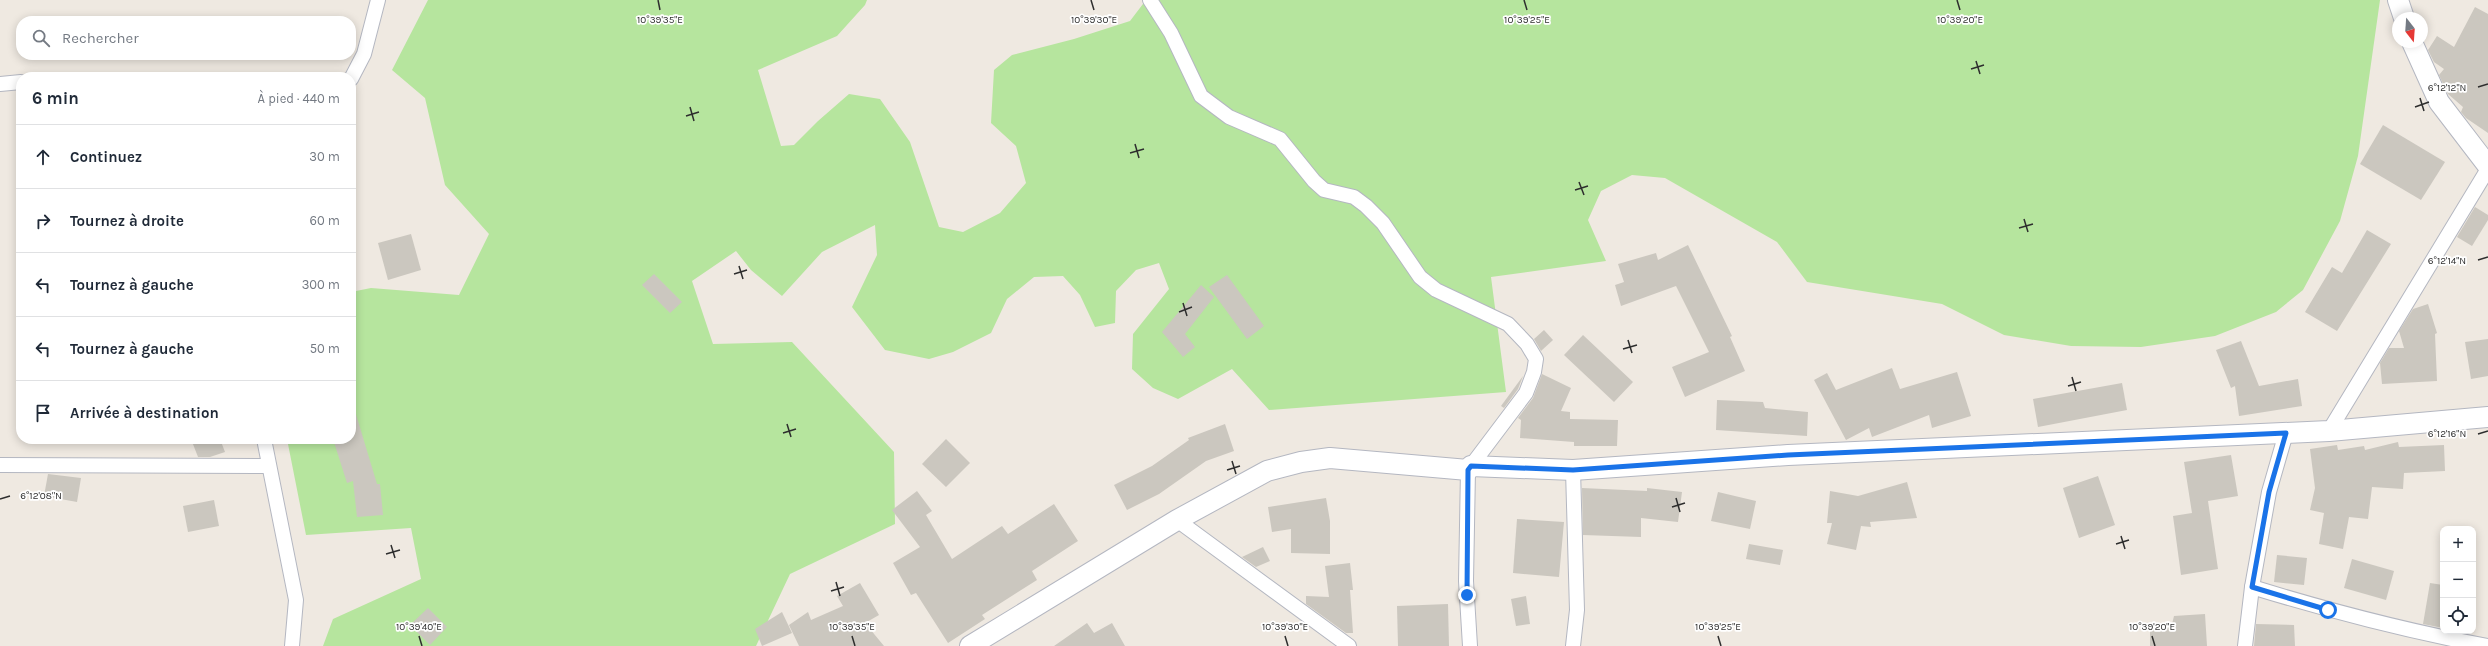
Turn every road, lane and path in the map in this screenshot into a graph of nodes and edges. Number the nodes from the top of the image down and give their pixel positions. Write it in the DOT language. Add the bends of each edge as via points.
graph roads {
  1 [pos="378,0"];
  2 [pos="1150,0"];
  3 [pos="2398,0"];
  4 [pos="2402,12"];
  5 [pos="2415,48"];
  6 [pos="355,72"];
  7 [pos="16,82"];
  8 [pos="0,84"];
  9 [pos="2488,167"];
  10 [pos="2488,417"];
  11 [pos="2329,431"];
  12 [pos="2286,433"];
  13 [pos="265,444"];
  14 [pos="0,465"];
  15 [pos="269,466"];
  16 [pos="1470,468"];
  17 [pos="1573,470"];
  18 [pos="1177,520"];
  19 [pos="2252,587"];
  20 [pos="980,643"];
  21 [pos="292,646"];
  22 [pos="1349,646"];
  23 [pos="1470,646"];
  24 [pos="1573,646"];
  25 [pos="2245,646"];
  26 [pos="2486,646"];
  1 -- 6 [label="street" via="364,54"];
  2 -- 16 [label="street" via="1171,33 1201,96 1229,117 1280,139 1324,190 1354,197 1366,206 1383,223 1420,277 1436,290 1508,324 1536,358 1526,393"];
  3 -- 4 [label="street"];
  5 -- 9 [label="street" via="2439,102"];
  7 -- 8 [label="street"];
  9 -- 11 [label="street"];
  10 -- 11 [label="street"];
  11 -- 12 [label="street"];
  12 -- 17 [label="street" via="1788,455"];
  12 -- 19 [label="street" via="2269,492"];
  13 -- 15 [label="street"];
  14 -- 15 [label="street"];
  15 -- 21 [label="street" via="296,600"];
  16 -- 17 [label="street"];
  16 -- 18 [label="street" via="1330,458 1301,462 1267,471"];
  16 -- 23 [label="street" via="1466,581"];
  17 -- 24 [label="street" via="1576,610"];
  18 -- 20 [label="street"];
  18 -- 22 [label="street"];
  19 -- 25 [label="street"];
  19 -- 26 [label="street" via="2343,614"];
}
